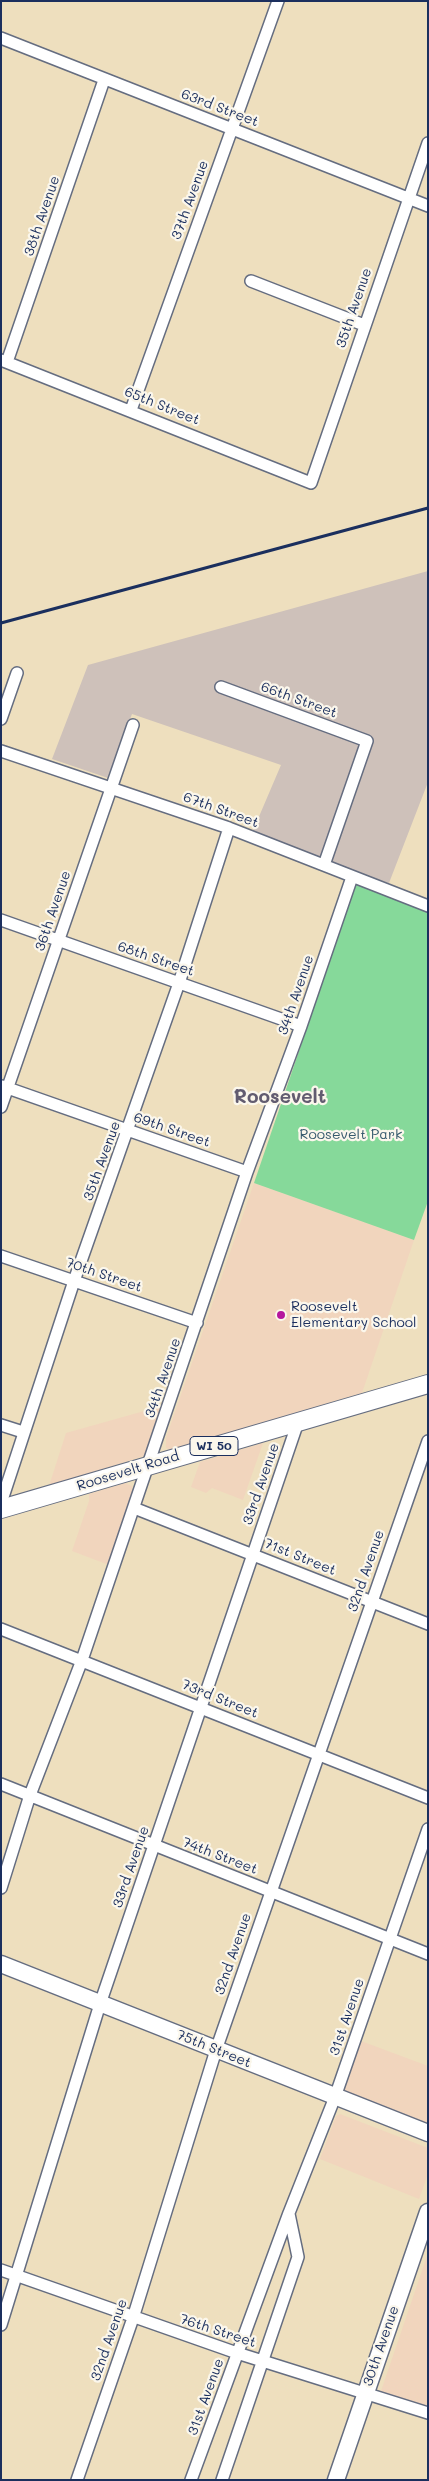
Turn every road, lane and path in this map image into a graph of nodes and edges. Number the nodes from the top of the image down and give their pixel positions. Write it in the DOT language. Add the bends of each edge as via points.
graph roads {
  1 [pos="278,1"];
  2 [pos="1,38"];
  3 [pos="104,80"];
  4 [pos="231,128"];
  5 [pos="428,143"];
  6 [pos="408,198"];
  7 [pos="428,206"];
  8 [pos="251,281"];
  9 [pos="364,325"];
  10 [pos="4,361"];
  11 [pos="131,410"];
  12 [pos="311,483"];
  13 [pos="17,673"];
  14 [pos="221,687"];
  15 [pos="1,719"];
  16 [pos="133,725"];
  17 [pos="1,751"];
  18 [pos="111,787"];
  19 [pos="229,828"];
  20 [pos="324,865"];
  21 [pos="352,876"];
  22 [pos="428,906"];
  23 [pos="1,920"];
  24 [pos="58,940"];
  25 [pos="179,983"];
  26 [pos="301,1026"];
  27 [pos="5,1087"];
  28 [pos="1,1107"];
  29 [pos="128,1130"];
  30 [pos="248,1172"];
  31 [pos="1,1256"];
  32 [pos="74,1281"];
  33 [pos="197,1323"];
  34 [pos="427,1382"];
  35 [pos="298,1422"];
  36 [pos="1,1425"];
  37 [pos="23,1432"];
  38 [pos="427,1448"];
  39 [pos="149,1464"];
  40 [pos="1,1503"];
  41 [pos="134,1508"];
  42 [pos="1,1509"];
  43 [pos="252,1554"];
  44 [pos="372,1602"];
  45 [pos="428,1624"];
  46 [pos="1,1629"];
  47 [pos="82,1660"];
  48 [pos="201,1708"];
  49 [pos="319,1754"];
  50 [pos="1,1784"];
  51 [pos="30,1795"];
  52 [pos="428,1798"];
  53 [pos="428,1829"];
  54 [pos="154,1846"];
  55 [pos="1,1888"];
  56 [pos="271,1892"];
  57 [pos="389,1940"];
  58 [pos="428,1954"];
  59 [pos="1,1964"];
  60 [pos="100,2004"];
  61 [pos="216,2050"];
  62 [pos="335,2097"];
  63 [pos="428,2133"];
  64 [pos="428,2212"];
  65 [pos="289,2213"];
  66 [pos="1,2270"];
  67 [pos="16,2275"];
  68 [pos="133,2318"];
  69 [pos="1,2325"];
  70 [pos="238,2353"];
  71 [pos="262,2361"];
  72 [pos="365,2393"];
  73 [pos="428,2413"];
  74 [pos="77,2480"];
  75 [pos="192,2480"];
  76 [pos="222,2480"];
  77 [pos="336,2480"];
  1 -- 4 [label="street, 37th Avenue"];
  2 -- 3 [label="street, 63rd Street"];
  3 -- 4 [label="street, 63rd Street"];
  3 -- 10 [label="street, 38th Avenue"];
  4 -- 6 [label="street, 63rd Street"];
  4 -- 11 [label="street, 37th Avenue"];
  5 -- 6 [label="street, 35th Avenue"];
  6 -- 7 [label="street, 63rd Street"];
  6 -- 9 [label="street, 35th Avenue"];
  8 -- 9 [label="street"];
  9 -- 12 [label="street, 35th Avenue"];
  10 -- 11 [label="street, 65th Street"];
  11 -- 12 [label="street, 65th Street"];
  13 -- 15 [label="street"];
  14 -- 20 [label="street, 66th Street" via="367,741"];
  16 -- 18 [label="street, 36th Avenue"];
  17 -- 18 [label="street, 67th Street"];
  18 -- 19 [label="street, 67th Street"];
  18 -- 24 [label="street, 36th Avenue"];
  19 -- 20 [label="street, 67th Street"];
  19 -- 25 [label="street, 35th Avenue"];
  20 -- 21 [label="street, 67th Street"];
  21 -- 22 [label="street, 67th Street"];
  21 -- 26 [label="street, 34th Avenue"];
  23 -- 24 [label="street, 68th Street"];
  24 -- 25 [label="street, 68th Street"];
  24 -- 27 [label="street, 36th Avenue"];
  25 -- 26 [label="street, 68th Street"];
  25 -- 29 [label="street, 35th Avenue"];
  26 -- 30 [label="street, 34th Avenue"];
  27 -- 28 [label="street, 36th Avenue"];
  27 -- 29 [label="street, 69th Street"];
  29 -- 30 [label="street, 69th Street"];
  29 -- 32 [label="street, 35th Avenue"];
  30 -- 33 [label="street, 34th Avenue"];
  31 -- 32 [label="street, 70th Street"];
  32 -- 33 [label="street, 70th Street"];
  32 -- 37 [label="street, 35th Avenue"];
  33 -- 39 [label="street, 34th Avenue"];
  34 -- 35 [label="main road, Roosevelt Road / WI 50"];
  35 -- 39 [label="main road, Roosevelt Road / WI 50"];
  35 -- 43 [label="street, 33rd Avenue"];
  36 -- 37 [label="street"];
  37 -- 40 [label="street, 35th Avenue"];
  38 -- 44 [label="street, 32nd Avenue"];
  39 -- 41 [label="street, 34th Avenue"];
  39 -- 42 [label="main road, Roosevelt Road / WI 50"];
  41 -- 43 [label="street, 71st Street"];
  41 -- 47 [label="street, 34th Avenue"];
  43 -- 44 [label="street, 71st Street"];
  43 -- 48 [label="street, 33rd Avenue"];
  44 -- 45 [label="street, 71st Street"];
  44 -- 49 [label="street, 32nd Avenue"];
  46 -- 47 [label="street, 73rd Street"];
  47 -- 48 [label="street, 73rd Street"];
  47 -- 51 [label="street, 34th Avenue"];
  48 -- 49 [label="street, 73rd Street"];
  48 -- 54 [label="street, 33rd Avenue"];
  49 -- 52 [label="street, 73rd Street"];
  49 -- 56 [label="street, 32nd Avenue"];
  50 -- 51 [label="street, 74th Street"];
  51 -- 54 [label="street, 74th Street"];
  51 -- 55 [label="street, 34th Avenue"];
  53 -- 57 [label="street, 31st Avenue"];
  54 -- 56 [label="street, 74th Street"];
  54 -- 60 [label="street, 33rd Avenue"];
  56 -- 57 [label="street, 74th Street"];
  56 -- 61 [label="street, 32nd Avenue"];
  57 -- 58 [label="street, 74th Street"];
  57 -- 62 [label="street, 31st Avenue"];
  59 -- 60 [label="street, 75th Street"];
  60 -- 61 [label="street, 75th Street"];
  60 -- 67 [label="street, 33rd Avenue"];
  61 -- 62 [label="street, 75th Street"];
  61 -- 68 [label="street, 32nd Avenue"];
  62 -- 63 [label="street, 75th Street"];
  62 -- 65 [label="street, 31st Avenue"];
  64 -- 72 [label="street, 30th Avenue"];
  65 -- 70 [label="street, 31st Avenue"];
  65 -- 71 [label="street" via="298,2257"];
  66 -- 67 [label="street, 76th Street"];
  67 -- 68 [label="street, 76th Street"];
  67 -- 69 [label="street, 33rd Avenue"];
  68 -- 70 [label="street, 76th Street"];
  68 -- 74 [label="street, 32nd Avenue"];
  70 -- 71 [label="street, 76th Street"];
  70 -- 75 [label="street, 31st Avenue"];
  71 -- 72 [label="street, 76th Street"];
  71 -- 76 [label="street"];
  72 -- 73 [label="street, 76th Street"];
  72 -- 77 [label="street, 30th Avenue"];
}
